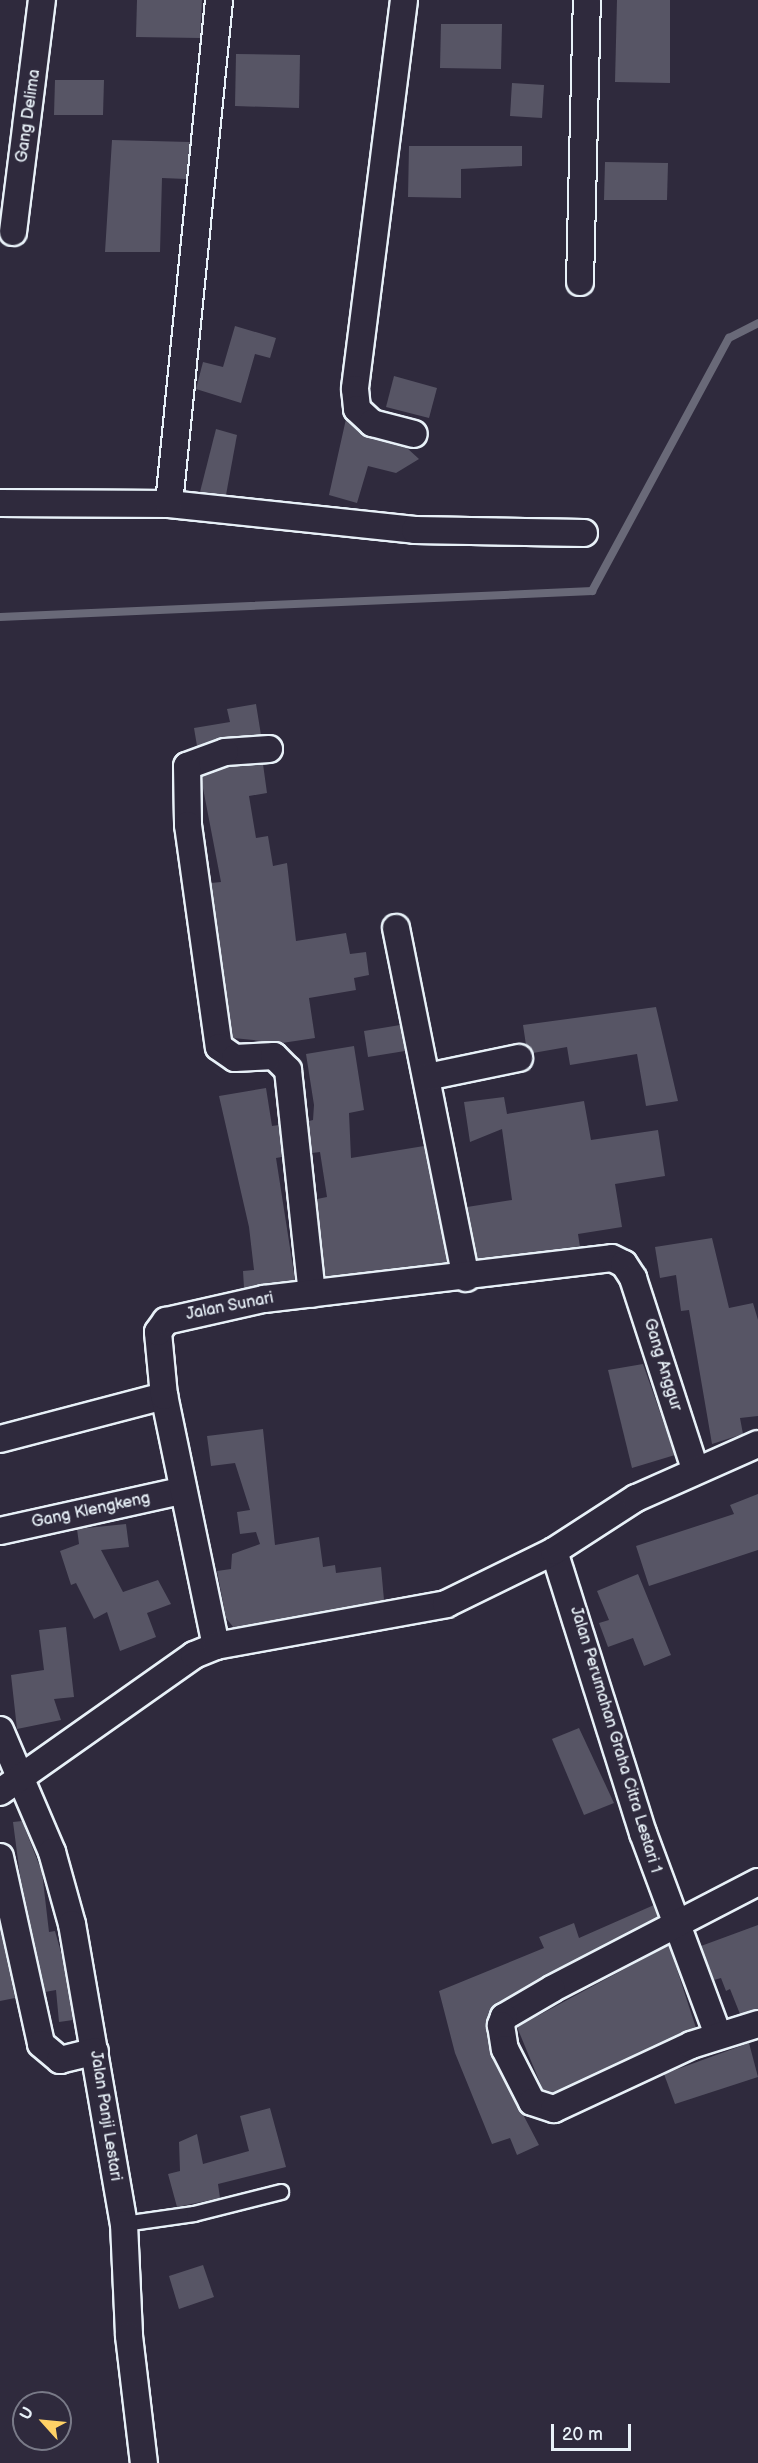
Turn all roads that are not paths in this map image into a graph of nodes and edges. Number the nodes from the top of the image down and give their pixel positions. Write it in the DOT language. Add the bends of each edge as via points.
graph roads {
  1 [pos="42,0"];
  2 [pos="219,0"];
  3 [pos="404,0"];
  4 [pos="587,0"];
  5 [pos="13,232"];
  6 [pos="580,282"];
  7 [pos="414,434"];
  8 [pos="0,503"];
  9 [pos="169,504"];
  10 [pos="584,533"];
  11 [pos="269,749"];
  12 [pos="396,928"];
  13 [pos="519,1058"];
  14 [pos="427,1077"];
  15 [pos="624,1264"];
  16 [pos="466,1278"];
  17 [pos="312,1294"];
  18 [pos="164,1396"];
  19 [pos="0,1439"];
  20 [pos="758,1444"];
  21 [pos="695,1468"];
  22 [pos="181,1491"];
  23 [pos="0,1531"];
  24 [pos="554,1551"];
  25 [pos="216,1646"];
  26 [pos="0,1730"];
  27 [pos="10,1785"];
  28 [pos="0,1857"];
  29 [pos="758,1882"];
  30 [pos="676,1928"];
  31 [pos="758,2024"];
  32 [pos="718,2035"];
  33 [pos="94,2051"];
  34 [pos="281,2192"];
  35 [pos="124,2224"];
  36 [pos="144,2463"];
  1 -- 5 [label="street, Gang Delima"];
  2 -- 9 [label="street"];
  3 -- 7 [label="street" via="355,389 357,409 372,423"];
  4 -- 6 [label="street"];
  8 -- 9 [label="street"];
  9 -- 10 [label="street" via="415,530"];
  11 -- 17 [label="street" via="225,752 187,766 188,825 219,1047 235,1058 274,1056 288,1070"];
  12 -- 14 [label="street"];
  13 -- 14 [label="street"];
  14 -- 16 [label="street"];
  15 -- 16 [label="street, Jalan Sunari" via="606,1257"];
  15 -- 21 [label="street, Gang Anggur" via="641,1299"];
  16 -- 17 [label="street, Jalan Sunari"];
  17 -- 18 [label="street, Jalan Sunari" via="264,1299 162,1324 158,1332"];
  18 -- 19 [label="street"];
  18 -- 22 [label="street, Jalan Sunari"];
  20 -- 21 [label="street"];
  21 -- 24 [label="street"];
  22 -- 23 [label="street, Gang Klengkeng"];
  22 -- 25 [label="street, Jalan Sunari"];
  24 -- 25 [label="street" via="446,1604"];
  24 -- 30 [label="street, Jalan Perumahan Graha Citra Lestari 1"];
  25 -- 27 [label="street" via="172,1669"];
  26 -- 27 [label="street"];
  27 -- 33 [label="street, Jalan Panji Lestari" via="62,1881"];
  28 -- 33 [label="street" via="40,2044 60,2060"];
  29 -- 30 [label="street"];
  30 -- 32 [label="street, Jalan Perumahan Graha Citra Lestari 1"];
  30 -- 32 [label="street" via="504,2017 505,2049 532,2102 554,2109"];
  31 -- 32 [label="street"];
  33 -- 35 [label="street, Jalan Panji Lestari"];
  34 -- 35 [label="lane" via="194,2214"];
  35 -- 36 [label="street, Jalan Panji Lestari" via="129,2336"];
}
